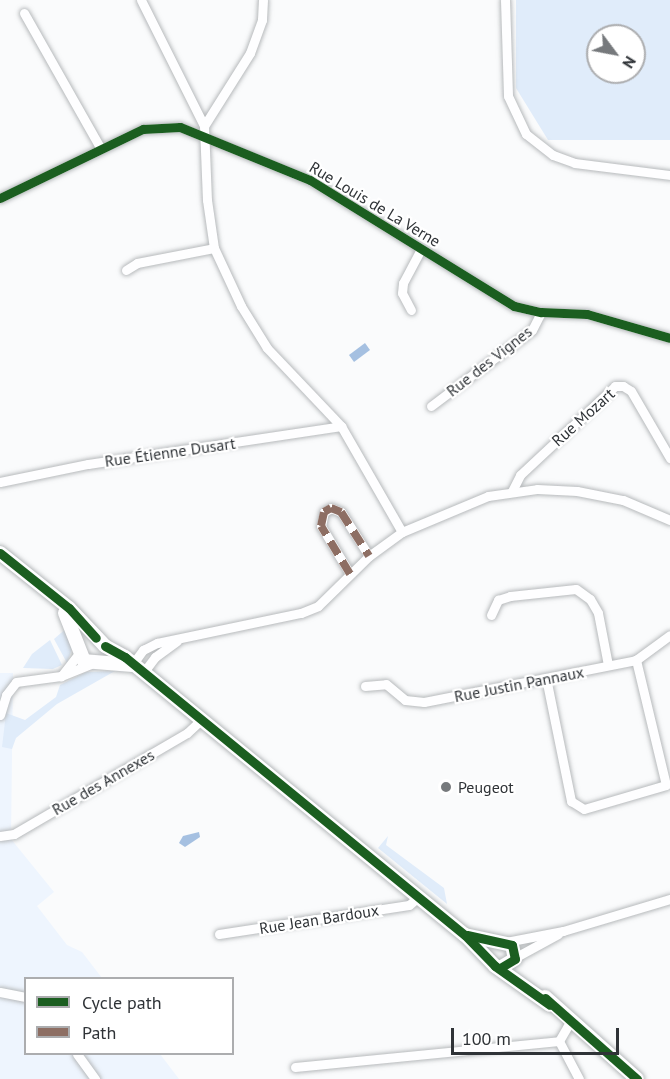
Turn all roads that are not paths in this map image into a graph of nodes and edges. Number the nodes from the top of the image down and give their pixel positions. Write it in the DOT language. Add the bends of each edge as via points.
graph roads {
  1 [pos="141,0"];
  2 [pos="263,0"];
  3 [pos="505,0"];
  4 [pos="24,13"];
  5 [pos="204,126"];
  6 [pos="206,136"];
  7 [pos="101,149"];
  8 [pos="670,175"];
  9 [pos="0,198"];
  10 [pos="214,248"];
  11 [pos="421,249"];
  12 [pos="126,270"];
  13 [pos="411,310"];
  14 [pos="541,312"];
  15 [pos="670,338"];
  16 [pos="431,406"];
  17 [pos="340,426"];
  18 [pos="670,458"];
  19 [pos="0,482"];
  20 [pos="512,491"];
  21 [pos="670,520"];
  22 [pos="402,532"];
  23 [pos="4,555"];
  24 [pos="369,556"];
  25 [pos="350,574"];
  26 [pos="57,600"];
  27 [pos="491,615"];
  28 [pos="670,635"];
  29 [pos="178,640"];
  30 [pos="101,642"];
  31 [pos="80,649"];
  32 [pos="636,660"];
  33 [pos="96,663"];
  34 [pos="608,665"];
  35 [pos="138,669"];
  36 [pos="60,676"];
  37 [pos="546,678"];
  38 [pos="365,686"];
  39 [pos="0,715"];
  40 [pos="201,720"];
  41 [pos="0,836"];
  42 [pos="417,898"];
  43 [pos="670,899"];
  44 [pos="563,931"];
  45 [pos="219,934"];
  46 [pos="465,935"];
  47 [pos="501,942"];
  48 [pos="490,958"];
  49 [pos="510,963"];
  50 [pos="0,992"];
  51 [pos="24,997"];
  52 [pos="570,1022"];
  53 [pos="559,1041"];
  54 [pos="78,1055"];
  55 [pos="295,1067"];
  56 [pos="96,1079"];
  57 [pos="579,1079"];
  58 [pos="638,1079"];
  1 -- 5 [label="street"];
  2 -- 5 [label="street" via="262,20 250,53"];
  3 -- 8 [label="street" via="508,96 526,134 553,155 575,163"];
  4 -- 7 [label="street"];
  5 -- 6 [label="street"];
  6 -- 7 [label="street, Rue Louis de La Verne" via="159,125"];
  6 -- 10 [label="street" via="204,170"];
  6 -- 11 [label="street, Rue Louis de La Verne" via="310,180"];
  7 -- 9 [label="street, Rue Louis de La Verne"];
  10 -- 12 [label="street" via="137,263"];
  10 -- 17 [label="street" via="241,306 267,348"];
  11 -- 13 [label="street" via="403,284 402,293"];
  11 -- 14 [label="street, Rue Louis de La Verne" via="514,306"];
  14 -- 15 [label="street, Rue Louis de La Verne" via="587,314"];
  14 -- 16 [label="street, Rue des Vignes" via="532,330"];
  17 -- 19 [label="street, Rue Étienne Dusart" via="88,464"];
  17 -- 22 [label="street"];
  18 -- 20 [label="street, Rue Mozart" via="631,392 615,386 520,475"];
  20 -- 21 [label="street" via="577,491 623,500"];
  20 -- 22 [label="street" via="456,506"];
  22 -- 24 [label="street"];
  23 -- 26 [label="main road"];
  24 -- 25 [label="street"];
  24 -- 25 [label="street" via="341,512 331,508 324,512 321,526"];
  25 -- 29 [label="street" via="310,610"];
  26 -- 30 [label="main road"];
  26 -- 31 [label="main road"];
  27 -- 34 [label="street" via="498,600 510,596 576,589 590,599 598,613"];
  28 -- 32 [label="street, Rue Justin Pannaux"];
  29 -- 35 [label="street"];
  29 -- 35 [label="street" via="148,646"];
  30 -- 31 [label="main road" via="87,639"];
  30 -- 33 [label="main road"];
  30 -- 35 [label="main road"];
  31 -- 33 [label="main road"];
  31 -- 36 [label="street"];
  32 -- 34 [label="street, Rue Justin Pannaux"];
  32 -- 37 [label="street" via="666,785 584,809 571,801"];
  33 -- 35 [label="main road"];
  33 -- 36 [label="street"];
  34 -- 37 [label="street, Rue Justin Pannaux"];
  35 -- 40 [label="main road"];
  36 -- 39 [label="street" via="16,682 6,694"];
  37 -- 38 [label="street, Rue Justin Pannaux" via="418,702 405,699 387,684"];
  40 -- 41 [label="street, Rue des Annexes" via="187,733 24,828"];
  40 -- 42 [label="main road"];
  42 -- 45 [label="street, Rue Jean Bardoux" via="409,905"];
  42 -- 46 [label="main road"];
  43 -- 44 [label="street"];
  44 -- 47 [label="street"];
  44 -- 49 [label="street"];
  46 -- 47 [label="main road"];
  46 -- 48 [label="main road"];
  47 -- 48 [label="main road"];
  47 -- 49 [label="main road" via="514,947"];
  48 -- 49 [label="main road"];
  49 -- 52 [label="main road"];
  50 -- 51 [label="street"];
  52 -- 53 [label="street"];
  52 -- 58 [label="main road"];
  53 -- 55 [label="street"];
  53 -- 57 [label="street"];
  54 -- 56 [label="street"];
}
